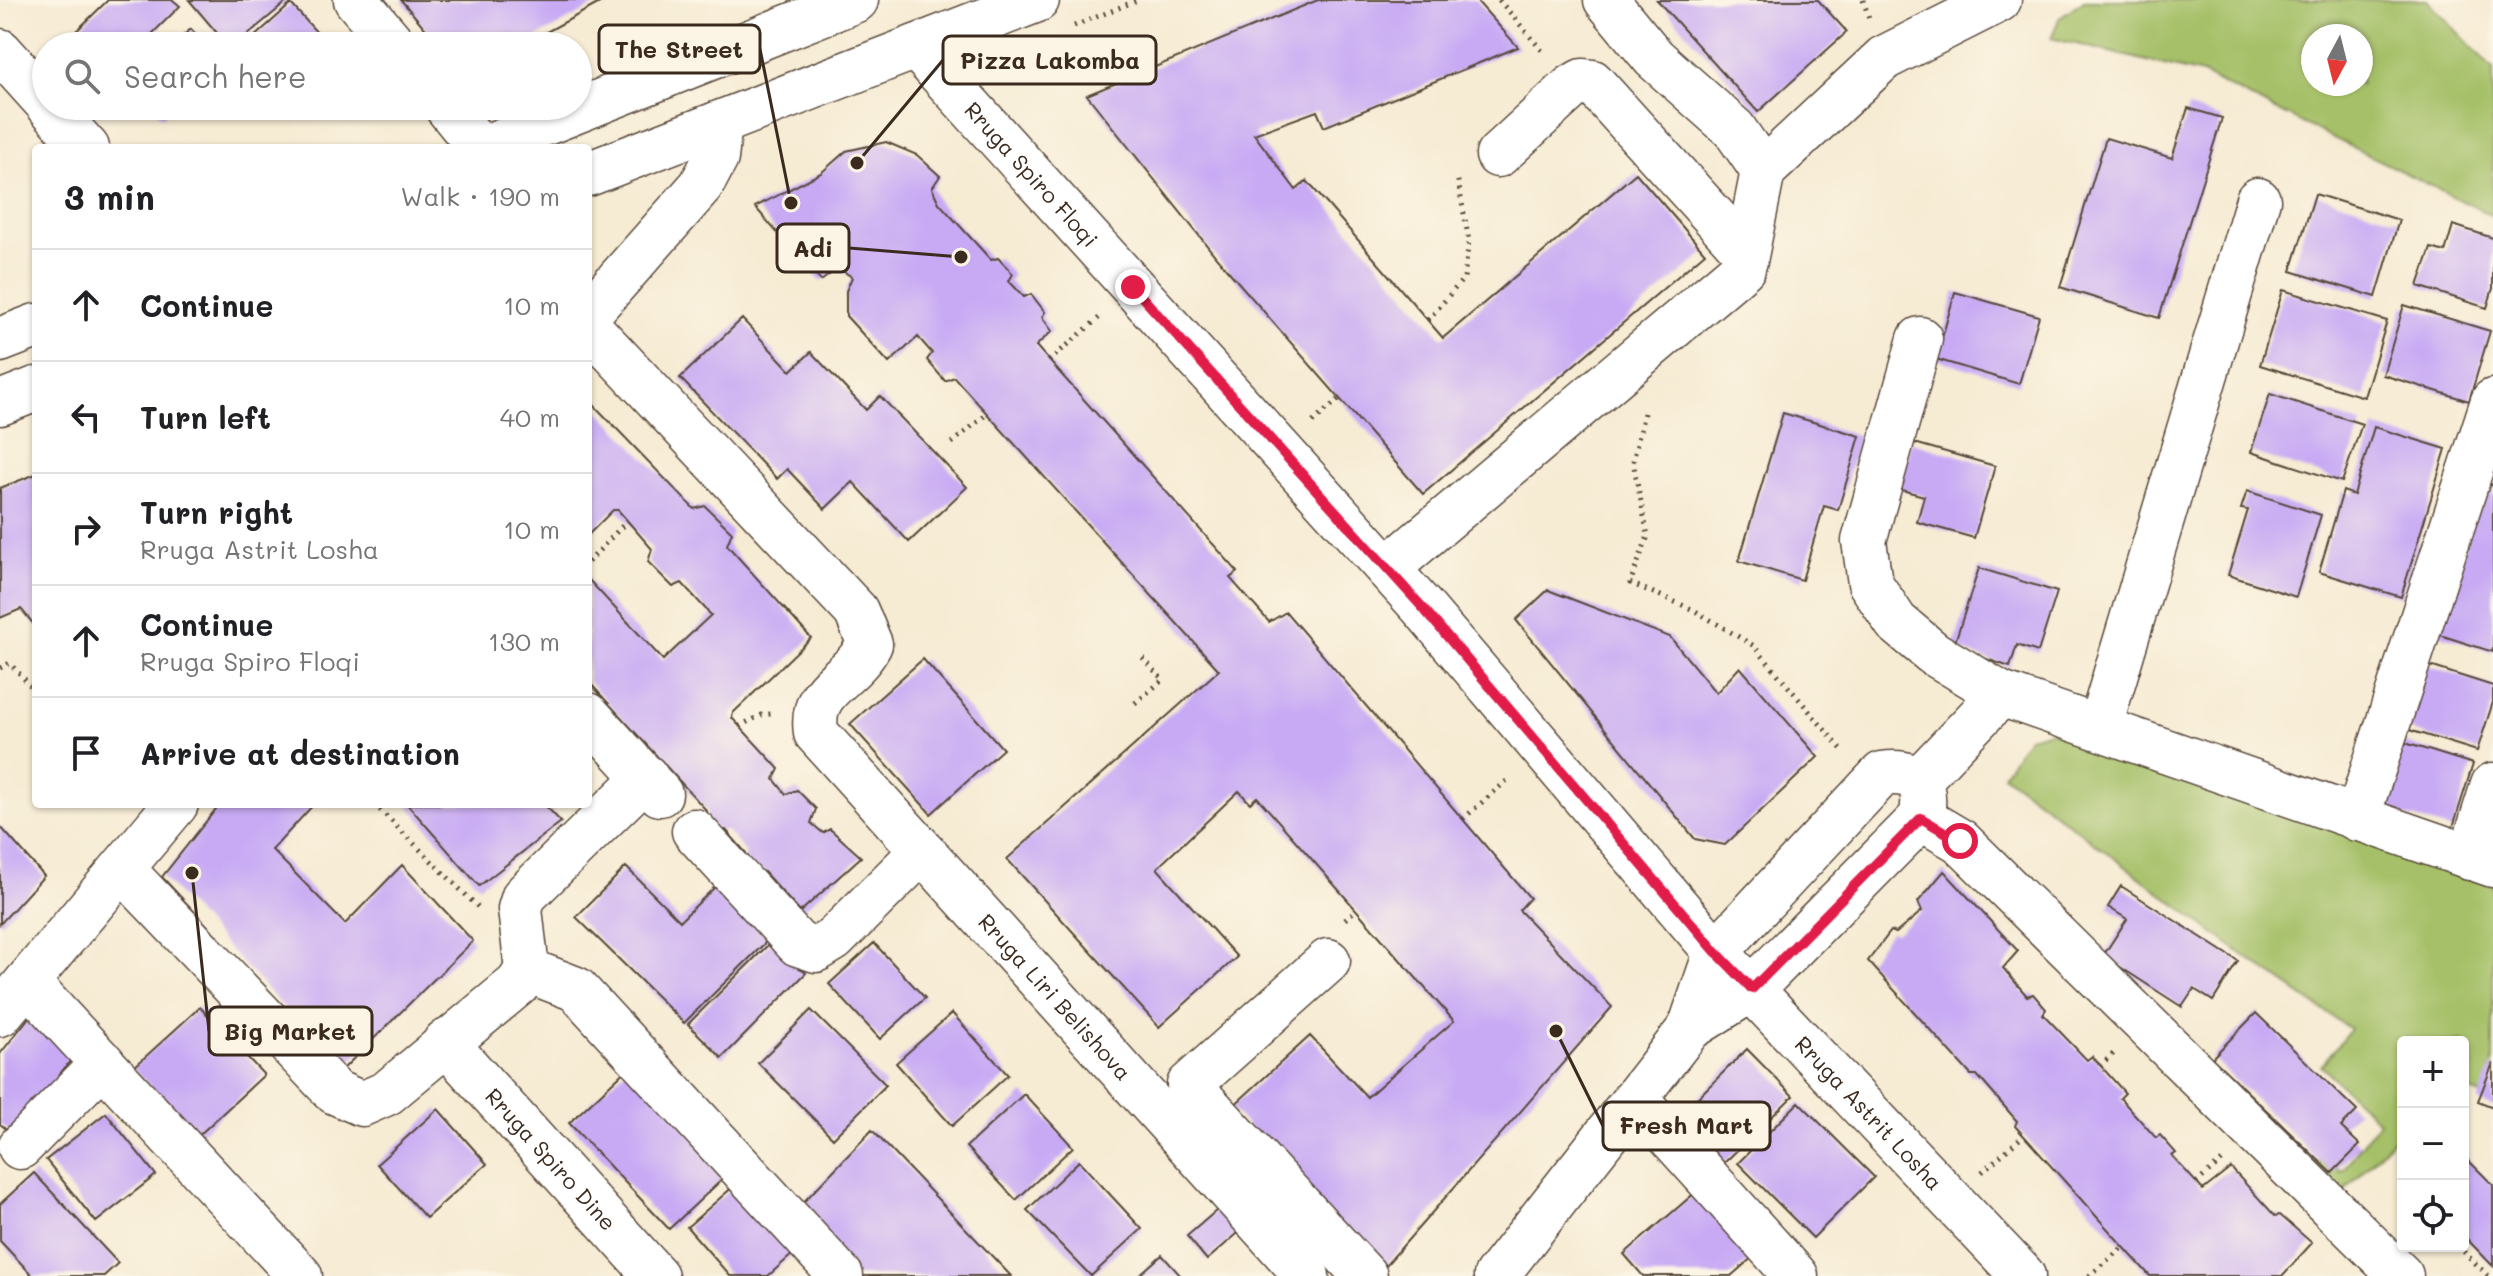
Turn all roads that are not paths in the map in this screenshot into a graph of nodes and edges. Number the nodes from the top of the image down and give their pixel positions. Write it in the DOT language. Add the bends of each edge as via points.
graph roads {
  1 [pos="356,0"];
  2 [pos="856,0"];
  3 [pos="1037,0"];
  4 [pos="1606,0"];
  5 [pos="1999,0"];
  6 [pos="383,32"];
  7 [pos="916,47"];
  8 [pos="0,51"];
  9 [pos="32,86"];
  10 [pos="592,104"];
  11 [pos="62,120"];
  12 [pos="458,120"];
  13 [pos="553,120"];
  14 [pos="720,123"];
  15 [pos="83,144"];
  16 [pos="479,144"];
  17 [pos="492,144"];
  18 [pos="1498,155"];
  19 [pos="1763,171"];
  20 [pos="592,172"];
  21 [pos="2258,200"];
  22 [pos="1745,261"];
  23 [pos="592,309"];
  24 [pos="32,328"];
  25 [pos="592,330"];
  26 [pos="1920,339"];
  27 [pos="0,340"];
  28 [pos="32,391"];
  29 [pos="2493,401"];
  30 [pos="0,403"];
  31 [pos="1388,568"];
  32 [pos="2001,694"];
  33 [pos="592,719"];
  34 [pos="2100,726"];
  35 [pos="2493,785"];
  36 [pos="1920,800"];
  37 [pos="173,808"];
  38 [pos="2357,819"];
  39 [pos="694,831"];
  40 [pos="922,851"];
  41 [pos="2481,862"];
  42 [pos="122,869"];
  43 [pos="1716,952"];
  44 [pos="1328,961"];
  45 [pos="527,970"];
  46 [pos="1752,989"];
  47 [pos="14,998"];
  48 [pos="1690,1028"];
  49 [pos="445,1042"];
  50 [pos="103,1063"];
  51 [pos="1636,1099"];
  52 [pos="20,1147"];
  53 [pos="2394,1274"];
  54 [pos="300,1276"];
  55 [pos="656,1276"];
  56 [pos="841,1276"];
  57 [pos="1307,1276"];
  58 [pos="1365,1276"];
  59 [pos="1496,1276"];
  60 [pos="1796,1276"];
  61 [pos="2023,1276"];
  1 -- 6 [label="street"];
  2 -- 10 [label="street"];
  3 -- 7 [label="street"];
  4 -- 19 [label="street" via="1654,58 1734,129"];
  5 -- 19 [label="street" via="1884,58"];
  7 -- 14 [label="street"];
  7 -- 31 [label="street, Rruga Spiro Floqi"];
  8 -- 9 [label="street"];
  11 -- 15 [label="street"];
  12 -- 16 [label="street"];
  13 -- 17 [label="street"];
  14 -- 20 [label="street"];
  14 -- 23 [label="street" via="716,158 701,186"];
  18 -- 22 [label="street" via="1572,87 1592,82 1743,249"];
  19 -- 22 [label="street"];
  21 -- 34 [label="street"];
  22 -- 31 [label="street" via="1743,268"];
  24 -- 27 [label="street"];
  25 -- 40 [label="street, Rruga Liri Belishova" via="856,611 870,644 860,663 822,695 813,713 816,733"];
  26 -- 32 [label="street" via="1864,541 1870,583 1896,622 1933,653"];
  28 -- 30 [label="street"];
  29 -- 38 [label="street"];
  31 -- 43 [label="street, Rruga Spiro Floqi"];
  32 -- 34 [label="street"];
  32 -- 36 [label="street"];
  33 -- 45 [label="street" via="653,785 524,896 520,909"];
  34 -- 38 [label="street"];
  35 -- 41 [label="street"];
  36 -- 43 [label="street" via="1901,772 1882,774"];
  36 -- 46 [label="street"];
  36 -- 53 [label="street"];
  37 -- 42 [label="street"];
  38 -- 41 [label="street"];
  39 -- 40 [label="street" via="798,944 816,950 834,939"];
  40 -- 57 [label="street, Rruga Liri Belishova"];
  42 -- 47 [label="street"];
  42 -- 49 [label="street" via="335,1092 362,1104 387,1093"];
  43 -- 46 [label="street, Rruga Astrit Losha"];
  43 -- 48 [label="street"];
  44 -- 58 [label="street" via="1189,1085"];
  45 -- 49 [label="street" via="518,984"];
  45 -- 56 [label="street" via="576,989"];
  46 -- 48 [label="street"];
  46 -- 61 [label="street, Rruga Astrit Losha"];
  47 -- 50 [label="street"];
  48 -- 51 [label="street"];
  49 -- 55 [label="street, Rruga Spiro Dine"];
  50 -- 52 [label="street"];
  50 -- 54 [label="street"];
  51 -- 59 [label="street"];
  51 -- 60 [label="street"];
}
